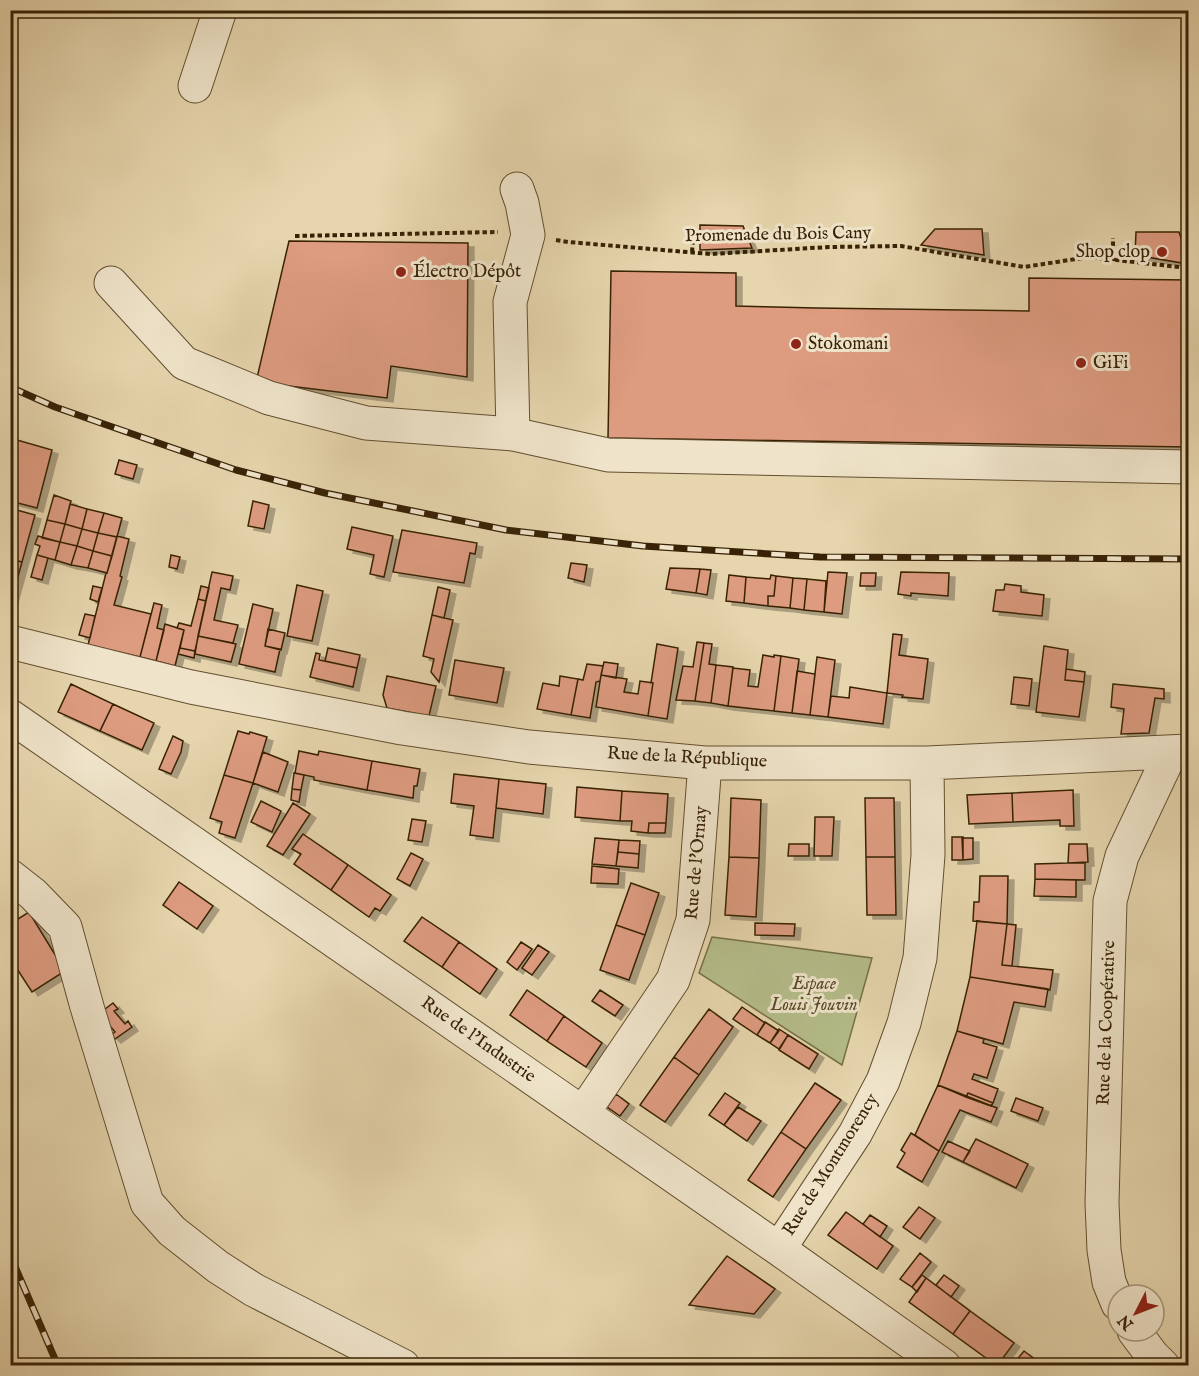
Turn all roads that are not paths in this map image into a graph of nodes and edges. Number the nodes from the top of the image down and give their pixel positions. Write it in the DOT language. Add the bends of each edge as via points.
graph roads {
  1 [pos="220,10"];
  2 [pos="195,86"];
  3 [pos="518,189"];
  4 [pos="111,282"];
  5 [pos="513,434"];
  6 [pos="1188,467"];
  7 [pos="10,642"];
  8 [pos="10,716"];
  9 [pos="1180,752"];
  10 [pos="705,763"];
  11 [pos="927,763"];
  12 [pos="10,876"];
  13 [pos="583,1113"];
  14 [pos="779,1249"];
  15 [pos="1109,1283"];
  16 [pos="1143,1343"];
  17 [pos="403,1365"];
  18 [pos="944,1365"];
  19 [pos="1163,1365"];
  1 -- 2 [label="street"];
  3 -- 5 [label="street" via="528,235 510,303"];
  4 -- 5 [label="street" via="184,363 269,398 366,423"];
  5 -- 6 [label="street" via="608,455"];
  7 -- 10 [label="street, Rue de la République" via="191,687 402,728 529,747"];
  8 -- 13 [label="street, Rue de l'Industrie"];
  9 -- 11 [label="street, Rue de la République"];
  9 -- 15 [label="street, Rue de la Coopérative" via="1122,856 1110,902 1102,1203"];
  10 -- 11 [label="street, Rue de la République"];
  10 -- 13 [label="street, Rue de l'Ornay" via="693,920 673,980"];
  11 -- 14 [label="street, Rue de Montmorency" via="928,855 920,958 904,1023 883,1081 855,1134"];
  12 -- 17 [label="street" via="65,927 147,1203 172,1231 254,1290"];
  13 -- 14 [label="street, Rue de l'Industrie"];
  14 -- 18 [label="street, Rue de l'Industrie"];
  16 -- 19 [label="street"];
}
